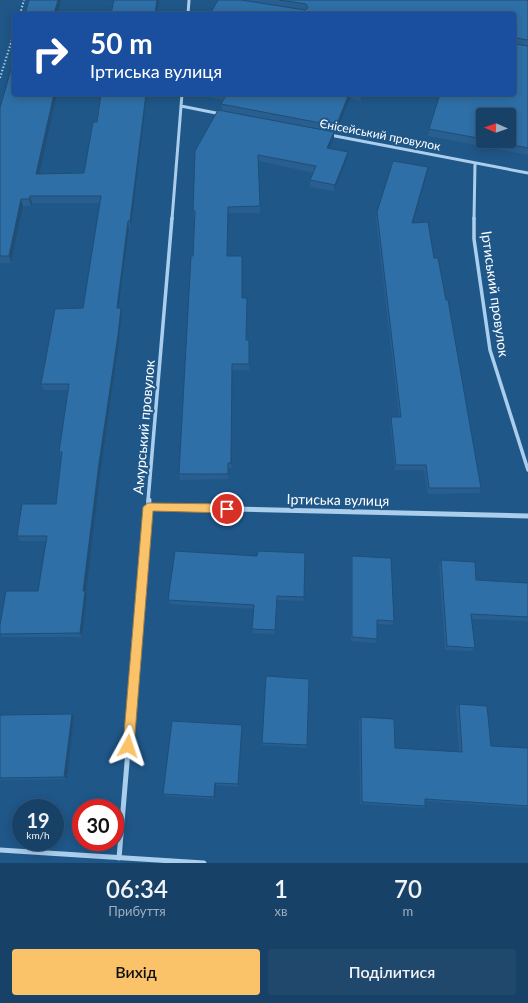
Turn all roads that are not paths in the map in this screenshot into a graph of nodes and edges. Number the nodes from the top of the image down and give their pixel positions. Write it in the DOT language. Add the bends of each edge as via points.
graph roads {
  1 [pos="189,0"];
  2 [pos="188,12"];
  3 [pos="182,96"];
  4 [pos="181,106"];
  5 [pos="227,115"];
  6 [pos="328,135"];
  7 [pos="475,163"];
  8 [pos="528,173"];
  9 [pos="528,470"];
  10 [pos="148,507"];
  11 [pos="528,516"];
  12 [pos="0,850"];
  13 [pos="119,858"];
  14 [pos="204,863"];
  1 -- 2 [label="street"];
  3 -- 4 [label="street, Амурський провулок"];
  4 -- 5 [label="street"];
  4 -- 10 [label="street, Амурський провулок"];
  6 -- 7 [label="street, Єнісейський провулок"];
  7 -- 8 [label="street, Єнісейський провулок"];
  7 -- 9 [label="street, Іртиський провулок" via="474,239 490,350"];
  10 -- 11 [label="street, Іртиська вулиця"];
  10 -- 13 [label="street, Амурський провулок"];
  12 -- 13 [label="street"];
  13 -- 14 [label="street"];
}
